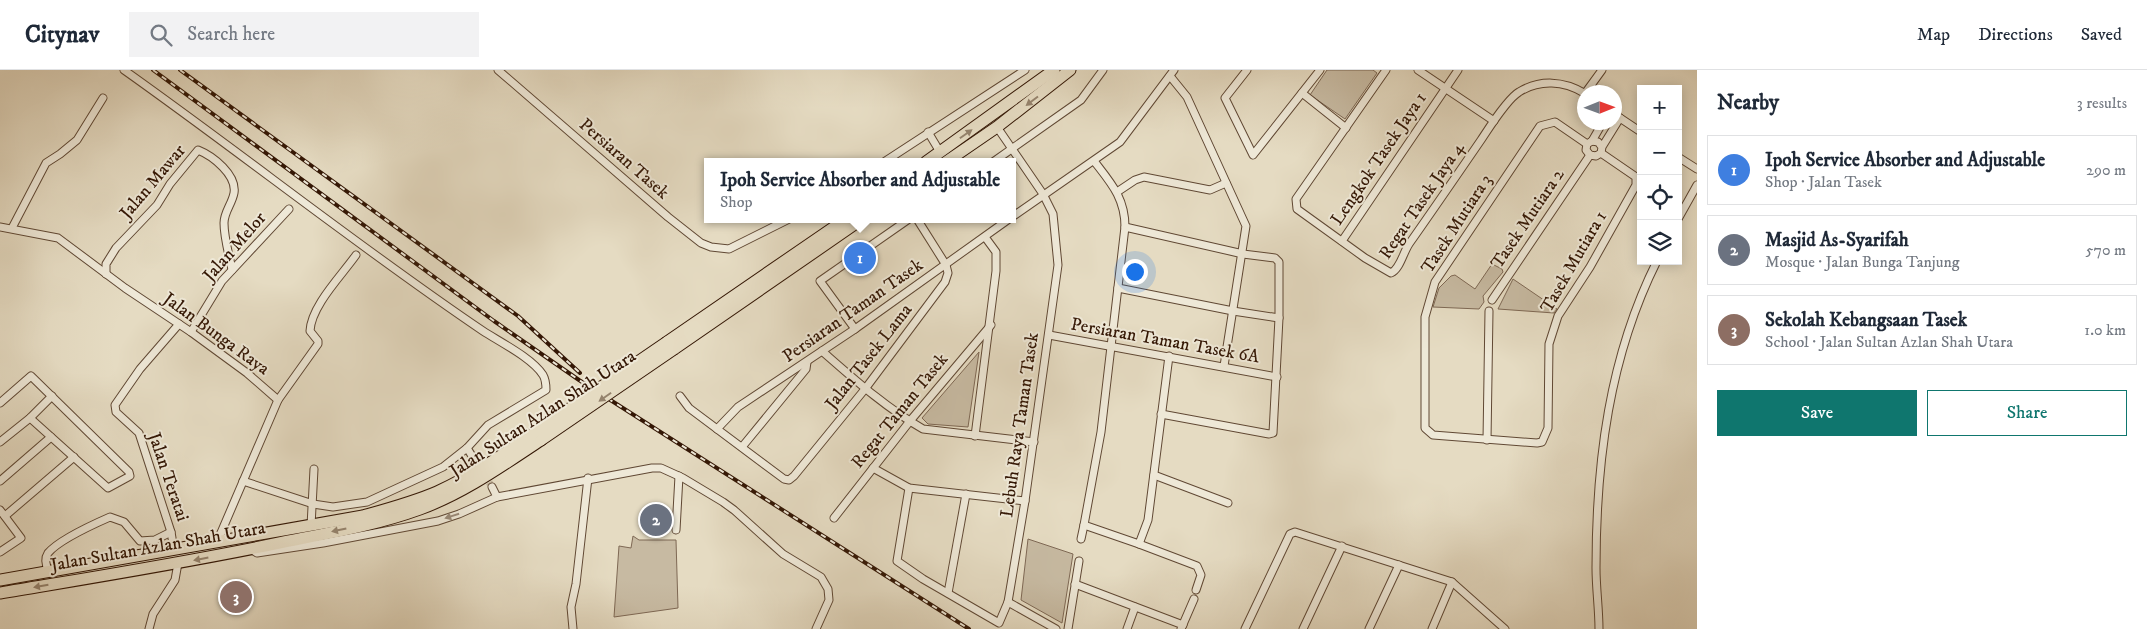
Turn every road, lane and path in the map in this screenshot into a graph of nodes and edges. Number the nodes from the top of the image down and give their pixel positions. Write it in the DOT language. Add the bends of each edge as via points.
graph roads {
  1 [pos="124,70"];
  2 [pos="498,70"];
  3 [pos="1025,70"];
  4 [pos="1054,70"];
  5 [pos="1070,70"];
  6 [pos="1104,70"];
  7 [pos="1247,70"];
  8 [pos="1320,70"];
  9 [pos="1386,70"];
  10 [pos="1418,70"];
  11 [pos="1458,70"];
  12 [pos="1602,70"];
  13 [pos="1172,73"];
  14 [pos="1590,85"];
  15 [pos="1577,88"];
  16 [pos="1445,89"];
  17 [pos="1302,93"];
  18 [pos="103,98"];
  19 [pos="1622,119"];
  20 [pos="1494,121"];
  21 [pos="997,127"];
  22 [pos="1346,128"];
  23 [pos="1598,130"];
  24 [pos="1610,130"];
  25 [pos="1638,130"];
  26 [pos="928,132"];
  27 [pos="1590,142"];
  28 [pos="1012,149"];
  29 [pos="1601,150"];
  30 [pos="1590,155"];
  31 [pos="943,157"];
  32 [pos="890,158"];
  33 [pos="999,158"];
  34 [pos="1682,160"];
  35 [pos="1094,161"];
  36 [pos="1697,169"];
  37 [pos="1226,183"];
  38 [pos="1697,185"];
  39 [pos="1117,192"];
  40 [pos="1043,194"];
  41 [pos="289,209"];
  42 [pos="1682,212"];
  43 [pos="1016,213"];
  44 [pos="781,223"];
  45 [pos="840,223"];
  46 [pos="856,223"];
  47 [pos="903,223"];
  48 [pos="920,223"];
  49 [pos="1004,223"];
  50 [pos="0,227"];
  51 [pos="1126,227"];
  52 [pos="12,228"];
  53 [pos="985,237"];
  54 [pos="1342,241"];
  55 [pos="1243,254"];
  56 [pos="356,255"];
  57 [pos="946,265"];
  58 [pos="1655,265"];
  59 [pos="232,270"];
  60 [pos="106,274"];
  61 [pos="1118,288"];
  62 [pos="1492,300"];
  63 [pos="1233,311"];
  64 [pos="1489,311"];
  65 [pos="1280,318"];
  66 [pos="179,324"];
  67 [pos="991,324"];
  68 [pos="855,329"];
  69 [pos="191,332"];
  70 [pos="1048,335"];
  71 [pos="670,346"];
  72 [pos="1111,346"];
  73 [pos="822,351"];
  74 [pos="1169,356"];
  75 [pos="807,362"];
  76 [pos="1224,366"];
  77 [pos="784,377"];
  78 [pos="1277,377"];
  79 [pos="789,388"];
  80 [pos="865,389"];
  81 [pos="52,396"];
  82 [pos="680,396"];
  83 [pos="278,400"];
  84 [pos="0,403"];
  85 [pos="1162,414"];
  86 [pos="30,418"];
  87 [pos="910,421"];
  88 [pos="717,429"];
  89 [pos="975,436"];
  90 [pos="51,437"];
  91 [pos="538,437"];
  92 [pos="1487,440"];
  93 [pos="0,442"];
  94 [pos="1034,442"];
  95 [pos="742,447"];
  96 [pos="467,448"];
  97 [pos="472,456"];
  98 [pos="74,457"];
  99 [pos="873,468"];
  100 [pos="314,469"];
  101 [pos="1154,475"];
  102 [pos="679,476"];
  103 [pos="588,478"];
  104 [pos="0,480"];
  105 [pos="243,481"];
  106 [pos="492,487"];
  107 [pos="909,488"];
  108 [pos="966,494"];
  109 [pos="497,497"];
  110 [pos="1025,501"];
  111 [pos="1228,503"];
  112 [pos="313,504"];
  113 [pos="3,513"];
  114 [pos="834,518"];
  115 [pos="1084,525"];
  116 [pos="311,526"];
  117 [pos="676,530"];
  118 [pos="171,532"];
  119 [pos="300,538"];
  120 [pos="1081,539"];
  121 [pos="217,542"];
  122 [pos="1139,544"];
  123 [pos="1342,546"];
  124 [pos="249,549"];
  125 [pos="290,549"];
  126 [pos="174,550"];
  127 [pos="0,552"];
  128 [pos="1079,560"];
  129 [pos="178,563"];
  130 [pos="1399,565"];
  131 [pos="49,572"];
  132 [pos="0,580"];
  133 [pos="1452,582"];
  134 [pos="1075,584"];
  135 [pos="1196,590"];
  136 [pos="0,593"];
  137 [pos="948,593"];
  138 [pos="1194,599"];
  139 [pos="1008,602"];
  140 [pos="1135,607"];
  141 [pos="1496,626"];
  142 [pos="1182,627"];
  143 [pos="149,629"];
  144 [pos="573,629"];
  145 [pos="816,629"];
  146 [pos="1056,629"];
  147 [pos="1068,629"];
  148 [pos="1127,629"];
  149 [pos="1245,629"];
  150 [pos="1303,629"];
  151 [pos="1369,629"];
  152 [pos="1432,629"];
  153 [pos="1505,629"];
  154 [pos="1599,629"];
  1 -- 96 [label="street" via="544,376 546,390 488,425"];
  2 -- 44 [label="street, Persiaran Tasek" via="701,242 729,249"];
  3 -- 26 [label="street"];
  31 -- 4 [label="main road, one-way"];
  5 -- 21 [label="main road, one-way"];
  6 -- 28 [label="street" via="1081,100"];
  7 -- 17 [label="street" via="1225,98 1253,155"];
  8 -- 17 [label="street"];
  9 -- 22 [label="street"];
  10 -- 16 [label="street"];
  11 -- 16 [label="street, Lengkok Tasek Jaya 1"];
  12 -- 14 [label="street"];
  13 -- 35 [label="street" via="1120,142"];
  13 -- 37 [label="street" via="1187,97"];
  15 -- 20 [label="street" via="1551,82 1534,84 1517,93"];
  16 -- 20 [label="street"];
  16 -- 54 [label="street, Lengkok Tasek Jaya 1"];
  17 -- 22 [label="street"];
  18 -- 52 [label="street" via="77,140 46,163"];
  19 -- 25 [label="street"];
  20 -- 54 [label="street, Regat Tasek Jaya 4" via="1407,248 1394,273 1389,273"];
  21 -- 28 [label="street, Lebuh Raya Taman Tasek"];
  21 -- 31 [label="main road"];
  22 -- 54 [label="street, Regat Tasek Jaya 4" via="1296,199 1297,209"];
  23 -- 27 [label="street"];
  24 -- 29 [label="street"];
  26 -- 31 [label="street"];
  26 -- 32 [label="street"];
  27 -- 29 [label="street" via="1598,142"];
  27 -- 30 [label="street" via="1586,150"];
  27 -- 92 [label="street, Tasek Mutiara 3" via="1555,122 1540,126 1435,282 1425,317 1425,428 1433,436"];
  28 -- 33 [label="street"];
  28 -- 40 [label="street, Lebuh Raya Taman Tasek"];
  29 -- 30 [label="street" via="1596,156"];
  29 -- 92 [label="street, Tasek Mutiara 1" via="1636,177 1636,185 1558,316 1549,344 1548,428 1545,437 1537,443"];
  30 -- 62 [label="street, Tasek Mutiara 2"];
  34 -- 36 [label="street"];
  35 -- 39 [label="street"];
  35 -- 40 [label="street"];
  37 -- 39 [label="street" via="1210,190 1144,177"];
  37 -- 55 [label="street" via="1246,226"];
  38 -- 42 [label="street"];
  39 -- 51 [label="street" via="1124,206"];
  40 -- 43 [label="street"];
  40 -- 70 [label="street, Lebuh Raya Taman Tasek" via="1054,217 1058,265"];
  41 -- 59 [label="street, Jalan Melor"];
  45 -- 71 [label="main road, Jalan Sultan Azlan Shah Utara"];
  46 -- 71 [label="main road, Jalan Sultan Azlan Shah Utara"];
  47 -- 68 [label="street" via="820,281"];
  48 -- 57 [label="street"];
  49 -- 53 [label="street, Persiaran Taman Tasek"];
  50 -- 52 [label="street, Jalan Bunga Raya"];
  51 -- 55 [label="street"];
  51 -- 61 [label="street"];
  52 -- 60 [label="street, Jalan Bunga Raya" via="58,238"];
  53 -- 57 [label="street, Persiaran Taman Tasek"];
  53 -- 67 [label="street" via="997,258"];
  55 -- 63 [label="street"];
  55 -- 65 [label="street" via="1279,260"];
  56 -- 83 [label="street" via="318,307 310,322 310,331 318,344"];
  57 -- 68 [label="street, Persiaran Taman Tasek"];
  57 -- 80 [label="street, Jalan Tasek Lama" via="945,282"];
  58 -- 154 [label="street" via="1641,293 1618,359 1601,448 1596,568"];
  59 -- 60 [label="street, Jalan Mawar" via="224,224 234,192 231,176 198,150 170,184 158,205 116,248 106,264"];
  59 -- 69 [label="street, Jalan Melor"];
  60 -- 66 [label="street, Jalan Bunga Raya"];
  61 -- 63 [label="street"];
  61 -- 72 [label="street"];
  63 -- 65 [label="street"];
  63 -- 76 [label="street"];
  64 -- 92 [label="street"];
  65 -- 78 [label="street"];
  66 -- 69 [label="street, Jalan Bunga Raya"];
  66 -- 118 [label="street, Jalan Teratai" via="140,369 115,405 116,412 139,433"];
  67 -- 87 [label="street, Regat Taman Tasek"];
  67 -- 89 [label="street"];
  68 -- 73 [label="street, Persiaran Taman Tasek"];
  69 -- 83 [label="street, Jalan Bunga Raya"];
  70 -- 72 [label="street, Persiaran Taman Tasek 6A"];
  70 -- 94 [label="street, Lebuh Raya Taman Tasek"];
  71 -- 91 [label="main road, Jalan Sultan Azlan Shah Utara, bridge"];
  72 -- 74 [label="street, Persiaran Taman Tasek 6A"];
  72 -- 115 [label="street" via="1098,452"];
  73 -- 75 [label="street, Persiaran Taman Tasek"];
  73 -- 80 [label="street"];
  74 -- 76 [label="street, Persiaran Taman Tasek 6A"];
  74 -- 85 [label="street"];
  75 -- 77 [label="street, Persiaran Taman Tasek"];
  75 -- 79 [label="street" via="806,369"];
  76 -- 78 [label="street, Persiaran Taman Tasek 6A"];
  77 -- 79 [label="street"];
  77 -- 88 [label="street, Persiaran Taman Tasek" via="738,407"];
  78 -- 85 [label="street" via="1274,433"];
  79 -- 95 [label="street"];
  80 -- 87 [label="street"];
  80 -- 95 [label="street, Jalan Tasek Lama" via="789,480"];
  81 -- 84 [label="street" via="31,376"];
  81 -- 86 [label="street"];
  81 -- 98 [label="street" via="130,476 108,488"];
  82 -- 88 [label="street" via="689,408"];
  83 -- 105 [label="street"];
  85 -- 101 [label="street"];
  86 -- 90 [label="street"];
  86 -- 93 [label="street"];
  87 -- 89 [label="street" via="923,429"];
  87 -- 99 [label="street, Regat Taman Tasek"];
  88 -- 95 [label="street"];
  89 -- 94 [label="street"];
  90 -- 98 [label="street"];
  90 -- 104 [label="street"];
  91 -- 116 [label="main road, Jalan Sultan Azlan Shah Utara" via="436,492 364,516"];
  91 -- 119 [label="main road, Jalan Sultan Azlan Shah Utara, one-way" via="488,475 421,508 376,522"];
  94 -- 110 [label="street, Lebuh Raya Taman Tasek"];
  96 -- 97 [label="street"];
  96 -- 112 [label="street" via="443,467 367,502 332,507"];
  98 -- 113 [label="street"];
  99 -- 107 [label="street"];
  99 -- 114 [label="street, Regat Taman Tasek"];
  100 -- 112 [label="street"];
  101 -- 111 [label="street"];
  101 -- 122 [label="street" via="1148,520"];
  102 -- 103 [label="street" via="661,468 652,468"];
  102 -- 117 [label="street"];
  102 -- 145 [label="street" via="734,510 783,554 825,581 829,600"];
  103 -- 109 [label="street"];
  103 -- 144 [label="street" via="571,606"];
  105 -- 112 [label="street"];
  105 -- 121 [label="street"];
  106 -- 109 [label="street"];
  107 -- 108 [label="street"];
  107 -- 137 [label="street, Lebuh Raya Taman Tasek" via="898,561"];
  108 -- 110 [label="street"];
  108 -- 137 [label="street"];
  109 -- 125 [label="street, one-way" via="438,521"];
  110 -- 139 [label="street, Lebuh Raya Taman Tasek"];
  112 -- 116 [label="street"];
  113 -- 127 [label="street" via="21,538"];
  115 -- 120 [label="street"];
  115 -- 122 [label="street"];
  116 -- 121 [label="main road, Jalan Sultan Azlan Shah Utara"];
  118 -- 126 [label="street, Jalan Teratai"];
  118 -- 131 [label="street" via="155,540 140,541 124,522 110,517 47,554 45,565"];
  119 -- 124 [label="main road, Jalan Sultan Azlan Shah Utara"];
  119 -- 125 [label="street"];
  121 -- 126 [label="main road, Jalan Sultan Azlan Shah Utara"];
  122 -- 135 [label="street" via="1197,566 1201,575"];
  123 -- 130 [label="street"];
  123 -- 149 [label="street" via="1295,532 1290,534"];
  123 -- 150 [label="street"];
  124 -- 125 [label="street" via="257,553"];
  124 -- 129 [label="main road, Jalan Sultan Azlan Shah Utara, one-way"];
  126 -- 131 [label="main road, Jalan Sultan Azlan Shah Utara"];
  128 -- 134 [label="street"];
  129 -- 136 [label="main road, Jalan Sultan Azlan Shah Utara, one-way"];
  129 -- 143 [label="street" via="175,580 154,614"];
  130 -- 133 [label="street"];
  130 -- 151 [label="street"];
  131 -- 132 [label="main road, Jalan Sultan Azlan Shah Utara"];
  133 -- 141 [label="street"];
  133 -- 152 [label="street"];
  134 -- 140 [label="street"];
  134 -- 147 [label="street"];
  137 -- 139 [label="street, Lebuh Raya Taman Tasek" via="999,623"];
  138 -- 142 [label="street"];
  139 -- 146 [label="street"];
  140 -- 142 [label="street"];
  140 -- 148 [label="street"];
  141 -- 153 [label="street"];
}
